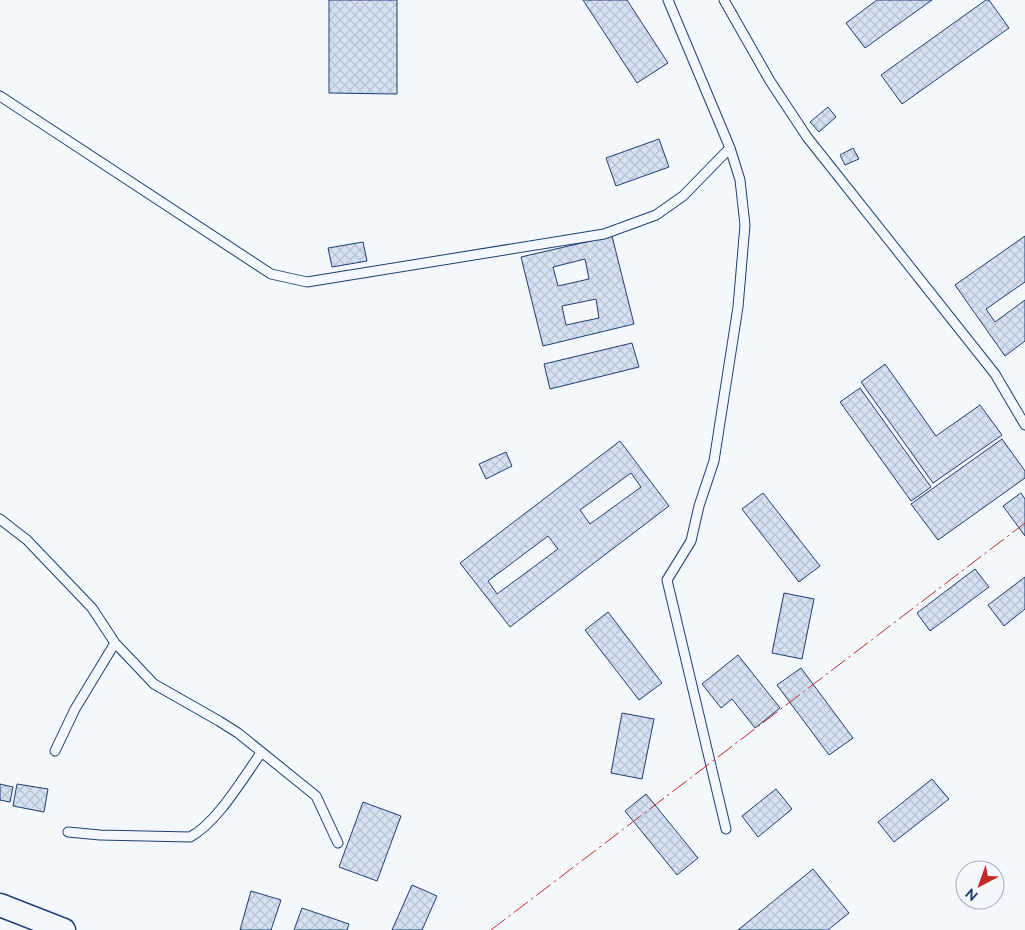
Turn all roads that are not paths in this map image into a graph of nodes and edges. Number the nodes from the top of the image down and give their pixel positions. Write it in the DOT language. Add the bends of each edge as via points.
graph roads {
  1 [pos="668,0"];
  2 [pos="724,0"];
  3 [pos="0,96"];
  4 [pos="730,148"];
  5 [pos="1025,425"];
  6 [pos="0,519"];
  7 [pos="115,643"];
  8 [pos="55,750"];
  9 [pos="261,753"];
  10 [pos="726,829"];
  11 [pos="68,832"];
  12 [pos="338,842"];
  13 [pos="0,906"];
  14 [pos="64,930"];
  1 -- 4 [label="lane"];
  2 -- 5 [label="lane" via="770,81 807,137 995,374"];
  3 -- 4 [label="lane" via="271,274 307,282 604,234 656,215 684,196"];
  4 -- 10 [label="lane" via="740,180 745,225 738,307 714,461 691,542 667,580"];
  6 -- 7 [label="lane" via="27,540 85,601"];
  7 -- 8 [label="lane" via="75,709"];
  7 -- 9 [label="lane" via="154,684 238,733"];
  9 -- 11 [label="lane" via="216,815 200,832 190,837"];
  9 -- 12 [label="lane" via="316,796"];
  13 -- 14 [label="street"];
}
